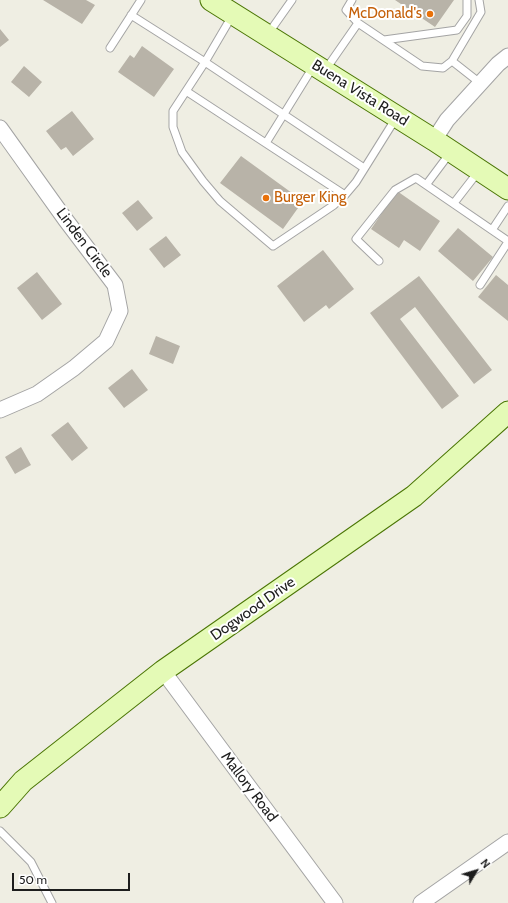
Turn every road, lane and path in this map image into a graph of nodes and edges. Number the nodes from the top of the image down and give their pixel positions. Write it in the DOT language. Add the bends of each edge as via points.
graph roads {
  1 [pos="141,0"];
  2 [pos="212,0"];
  3 [pos="292,0"];
  4 [pos="352,0"];
  5 [pos="467,0"];
  6 [pos="479,0"];
  7 [pos="234,14"];
  8 [pos="131,16"];
  9 [pos="358,23"];
  10 [pos="268,35"];
  11 [pos="384,40"];
  12 [pos="110,48"];
  13 [pos="508,56"];
  14 [pos="452,61"];
  15 [pos="204,62"];
  16 [pos="319,68"];
  17 [pos="480,83"];
  18 [pos="186,91"];
  19 [pos="284,114"];
  20 [pos="397,117"];
  21 [pos="0,128"];
  22 [pos="434,140"];
  23 [pos="266,143"];
  24 [pos="452,151"];
  25 [pos="364,168"];
  26 [pos="479,170"];
  27 [pos="426,185"];
  28 [pos="508,189"];
  29 [pos="344,195"];
  30 [pos="454,204"];
  31 [pos="508,206"];
  32 [pos="492,230"];
  33 [pos="508,241"];
  34 [pos="379,261"];
  35 [pos="480,285"];
  36 [pos="0,410"];
  37 [pos="508,412"];
  38 [pos="163,672"];
  39 [pos="0,808"];
  40 [pos="0,831"];
  41 [pos="508,842"];
  42 [pos="52,903"];
  43 [pos="335,903"];
  44 [pos="421,903"];
  1 -- 8 [label="lane"];
  2 -- 7 [label="street, Buena Vista Road"];
  3 -- 10 [label="lane"];
  4 -- 9 [label="lane" via="346,10"];
  5 -- 11 [label="lane" via="467,16 457,30"];
  6 -- 14 [label="lane" via="481,12"];
  7 -- 10 [label="street, Buena Vista Road"];
  7 -- 15 [label="lane"];
  8 -- 12 [label="lane"];
  8 -- 15 [label="lane"];
  9 -- 11 [label="lane"];
  9 -- 16 [label="lane"];
  10 -- 16 [label="street, Buena Vista Road"];
  11 -- 14 [label="lane" via="422,66 443,68"];
  13 -- 17 [label="street"];
  14 -- 17 [label="lane"];
  15 -- 18 [label="lane"];
  15 -- 19 [label="lane"];
  16 -- 19 [label="lane"];
  16 -- 20 [label="street, Buena Vista Road"];
  17 -- 22 [label="street" via="447,120"];
  18 -- 23 [label="lane"];
  18 -- 29 [label="lane" via="173,111 173,127 182,152 220,201 274,246 334,206"];
  19 -- 23 [label="lane"];
  19 -- 25 [label="lane"];
  20 -- 22 [label="street, Buena Vista Road"];
  20 -- 25 [label="lane"];
  21 -- 36 [label="street, Linden Circle" via="115,285 120,311 106,341 74,368 37,394"];
  22 -- 24 [label="street, Buena Vista Road"];
  23 -- 29 [label="lane"];
  24 -- 26 [label="street, Buena Vista Road"];
  24 -- 27 [label="lane"];
  25 -- 29 [label="lane"];
  26 -- 28 [label="street, Buena Vista Road"];
  26 -- 30 [label="lane"];
  27 -- 30 [label="lane"];
  27 -- 34 [label="lane" via="416,178 395,190 356,239"];
  30 -- 32 [label="lane"];
  31 -- 32 [label="lane"];
  32 -- 33 [label="lane"];
  33 -- 35 [label="lane"];
  37 -- 38 [label="street, Dogwood Drive" via="414,496"];
  38 -- 39 [label="street, Dogwood Drive" via="23,781"];
  38 -- 43 [label="street, Mallory Road"];
  40 -- 42 [label="lane" via="31,862"];
  41 -- 44 [label="street"];
}
